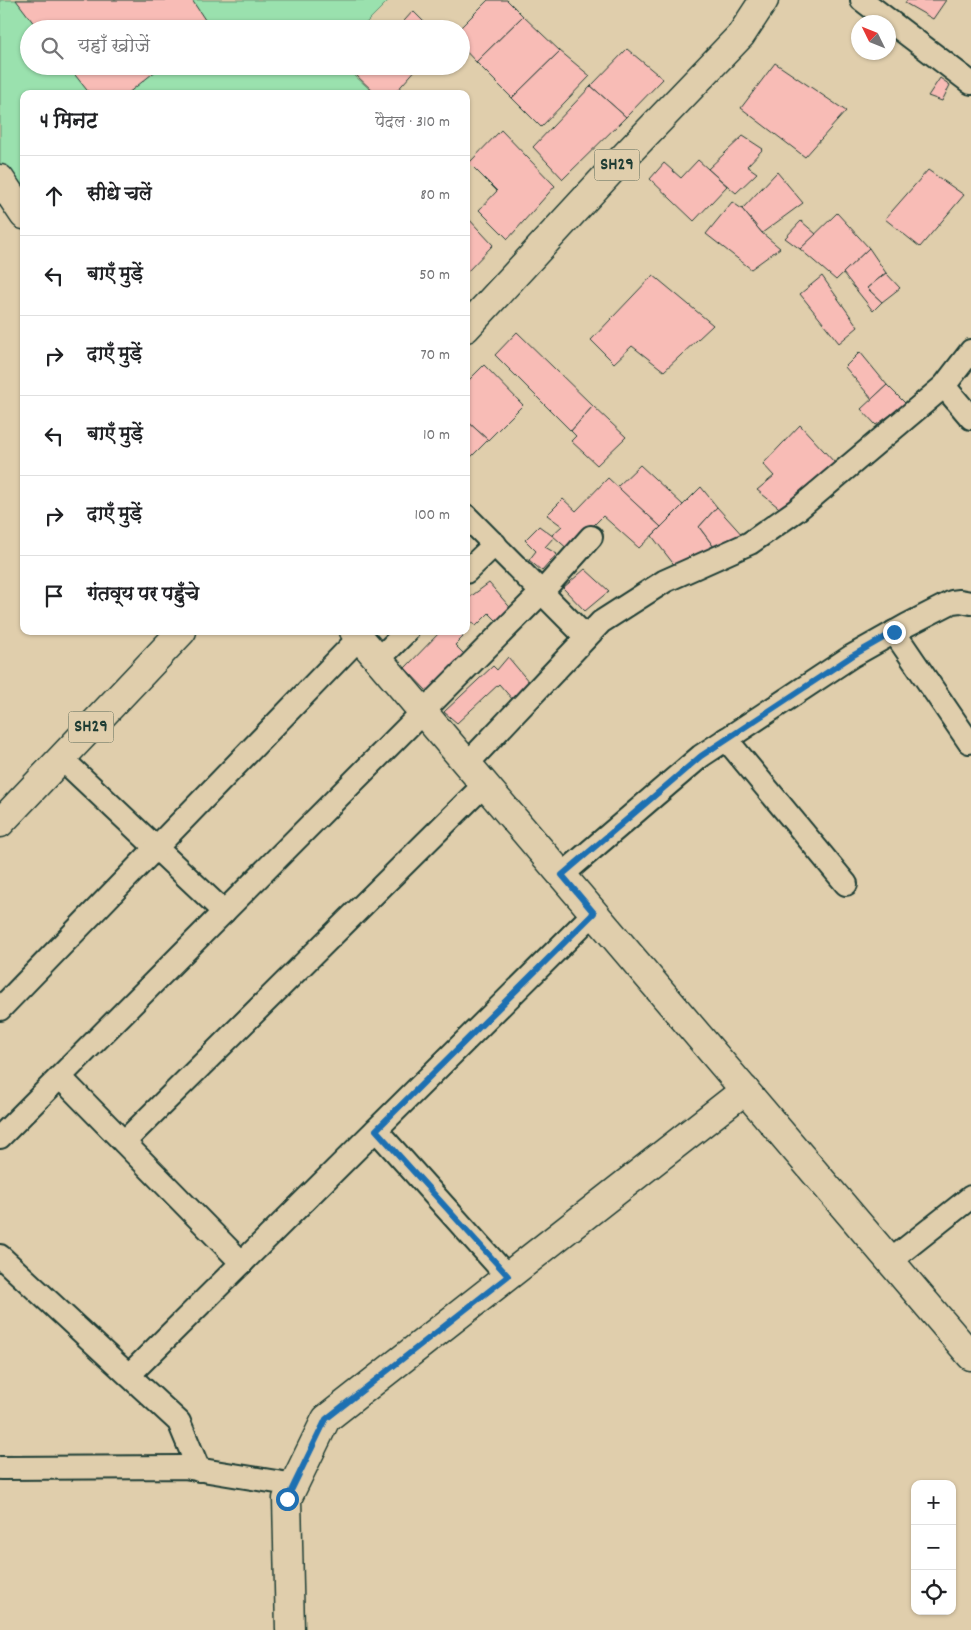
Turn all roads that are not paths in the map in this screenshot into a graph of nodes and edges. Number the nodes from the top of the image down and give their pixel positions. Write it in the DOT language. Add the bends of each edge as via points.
graph roads {
  1 [pos="764,0"];
  2 [pos="862,0"];
  3 [pos="971,84"];
  4 [pos="0,179"];
  5 [pos="20,209"];
  6 [pos="470,324"];
  7 [pos="971,351"];
  8 [pos="944,386"];
  9 [pos="971,418"];
  10 [pos="470,520"];
  11 [pos="590,538"];
  12 [pos="495,544"];
  13 [pos="470,568"];
  14 [pos="542,592"];
  15 [pos="971,603"];
  16 [pos="894,632"];
  17 [pos="178,635"];
  18 [pos="355,635"];
  19 [pos="357,635"];
  20 [pos="403,635"];
  21 [pos="586,637"];
  22 [pos="378,660"];
  23 [pos="422,712"];
  24 [pos="726,739"];
  25 [pos="970,742"];
  26 [pos="61,758"];
  27 [pos="467,764"];
  28 [pos="484,785"];
  29 [pos="0,823"];
  30 [pos="157,849"];
  31 [pos="562,875"];
  32 [pos="846,884"];
  33 [pos="224,912"];
  34 [pos="594,913"];
  35 [pos="0,1009"];
  36 [pos="60,1077"];
  37 [pos="745,1090"];
  38 [pos="376,1130"];
  39 [pos="0,1137"];
  40 [pos="124,1142"];
  41 [pos="971,1197"];
  42 [pos="0,1256"];
  43 [pos="890,1261"];
  44 [pos="242,1262"];
  45 [pos="508,1276"];
  46 [pos="971,1356"];
  47 [pos="128,1375"];
  48 [pos="0,1468"];
  49 [pos="199,1470"];
  50 [pos="294,1485"];
  51 [pos="290,1630"];
  1 -- 6 [label="street, SH29" via="741,35"];
  2 -- 3 [label="street"];
  4 -- 5 [label="street"];
  7 -- 8 [label="street"];
  8 -- 9 [label="street"];
  8 -- 21 [label="street" via="797,510 750,543 665,580 601,622"];
  10 -- 12 [label="street"];
  11 -- 14 [label="street"];
  12 -- 13 [label="street"];
  12 -- 14 [label="street"];
  14 -- 21 [label="street"];
  14 -- 23 [label="street"];
  15 -- 16 [label="street" via="952,602"];
  16 -- 24 [label="street"];
  16 -- 25 [label="street"];
  17 -- 26 [label="street, SH29"];
  18 -- 30 [label="street"];
  19 -- 22 [label="street"];
  20 -- 22 [label="street"];
  21 -- 27 [label="street"];
  22 -- 23 [label="street"];
  23 -- 27 [label="street"];
  23 -- 33 [label="street"];
  24 -- 31 [label="street" via="701,756"];
  24 -- 32 [label="street"];
  26 -- 29 [label="street, SH29"];
  26 -- 30 [label="street"];
  27 -- 28 [label="street"];
  28 -- 31 [label="street"];
  28 -- 40 [label="street"];
  30 -- 33 [label="street"];
  30 -- 35 [label="street"];
  31 -- 34 [label="street"];
  33 -- 36 [label="street"];
  34 -- 37 [label="street"];
  34 -- 38 [label="street"];
  36 -- 39 [label="street"];
  36 -- 40 [label="street"];
  37 -- 43 [label="street"];
  37 -- 45 [label="street"];
  38 -- 44 [label="street"];
  38 -- 45 [label="street"];
  40 -- 44 [label="street"];
  41 -- 43 [label="street"];
  42 -- 47 [label="street"];
  43 -- 46 [label="street"];
  44 -- 47 [label="street"];
  45 -- 50 [label="street" via="326,1419"];
  47 -- 49 [label="street" via="179,1422"];
  48 -- 49 [label="street" via="184,1467"];
  49 -- 50 [label="street"];
  50 -- 51 [label="street" via="287,1499"];
}
